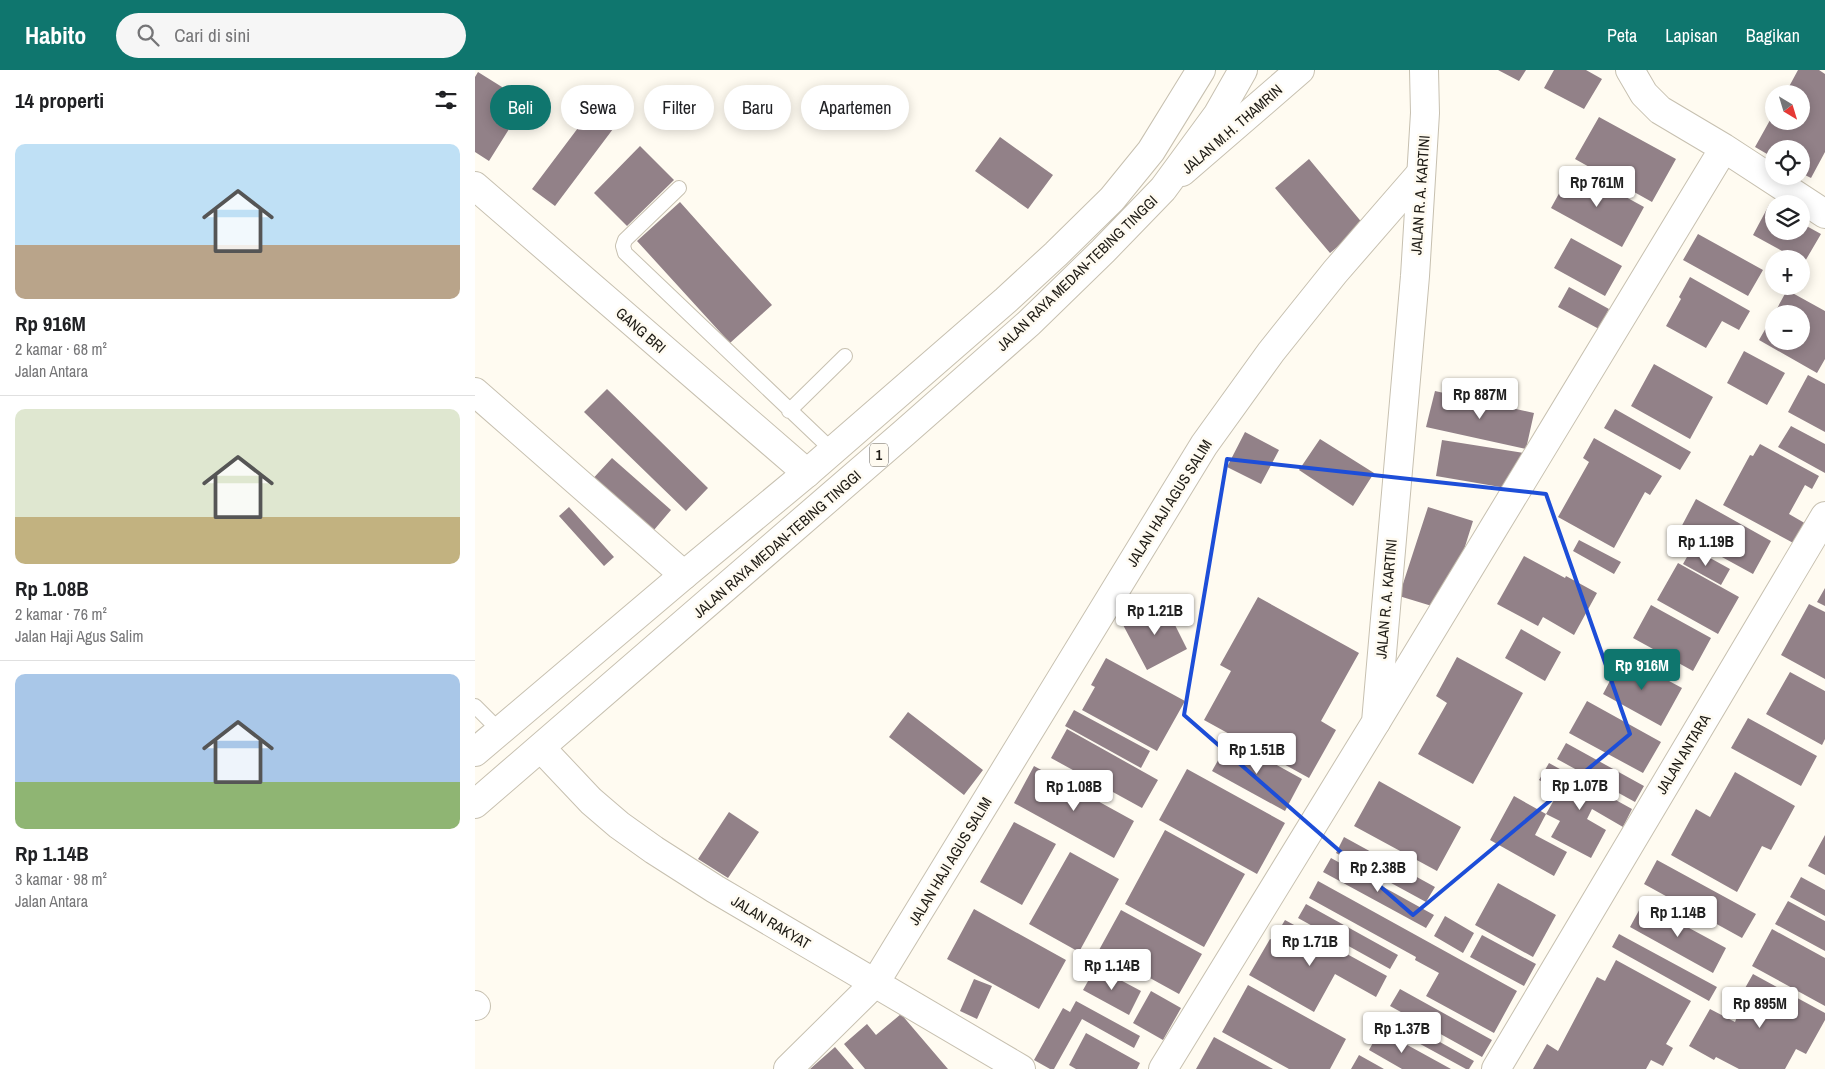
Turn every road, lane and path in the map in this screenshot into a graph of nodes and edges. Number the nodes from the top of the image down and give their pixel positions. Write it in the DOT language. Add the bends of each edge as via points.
graph roads {
  1 [pos="1201,70"];
  2 [pos="1243,70"];
  3 [pos="1300,70"];
  4 [pos="1424,70"];
  5 [pos="1630,70"];
  6 [pos="1725,148"];
  7 [pos="1421,173"];
  8 [pos="475,186"];
  9 [pos="679,188"];
  10 [pos="1163,189"];
  11 [pos="1825,214"];
  12 [pos="845,356"];
  13 [pos="475,392"];
  14 [pos="789,411"];
  15 [pos="833,451"];
  16 [pos="807,473"];
  17 [pos="1825,516"];
  18 [pos="684,575"];
  19 [pos="475,706"];
  20 [pos="1376,722"];
  21 [pos="500,731"];
  22 [pos="541,748"];
  23 [pos="475,752"];
  24 [pos="475,804"];
  25 [pos="875,983"];
  26 [pos="788,1069"];
  27 [pos="1021,1069"];
  28 [pos="1163,1069"];
  29 [pos="1496,1069"];
  1 -- 15 [label="main road, JALAN RAYA MEDAN-TEBING TINGGI / 1" via="1151,151 1112,199 1006,300"];
  2 -- 10 [label="main road, JALAN RAYA MEDAN-TEBING TINGGI / 1" via="1218,114"];
  3 -- 10 [label="main road, JALAN M.H. THAMRIN"];
  4 -- 7 [label="main road, JALAN R. A. KARTINI"];
  5 -- 6 [label="main road" via="1644,94 1660,110"];
  6 -- 11 [label="main road"];
  6 -- 20 [label="main road"];
  7 -- 20 [label="main road, JALAN R. A. KARTINI"];
  7 -- 25 [label="main road, JALAN HAJI AGUS SALIM" via="1294,323 1204,445"];
  8 -- 16 [label="main road, GANG BRI"];
  9 -- 14 [label="lane" via="625,240 625,253"];
  10 -- 22 [label="main road, JALAN RAYA MEDAN-TEBING TINGGI / 1" via="1029,323"];
  12 -- 14 [label="lane"];
  13 -- 18 [label="main road"];
  14 -- 15 [label="lane"];
  15 -- 16 [label="main road, JALAN RAYA MEDAN-TEBING TINGGI / 1"];
  16 -- 18 [label="main road, JALAN RAYA MEDAN-TEBING TINGGI / 1"];
  17 -- 29 [label="main road, JALAN ANTARA"];
  18 -- 21 [label="main road, JALAN RAYA MEDAN-TEBING TINGGI / 1"];
  19 -- 21 [label="lane"];
  20 -- 28 [label="main road, JALAN R. A. KARTINI"];
  21 -- 23 [label="main road, JALAN RAYA MEDAN-TEBING TINGGI / 1"];
  22 -- 24 [label="main road, JALAN RAYA MEDAN-TEBING TINGGI / 1"];
  22 -- 25 [label="main road, JALAN RAKYAT" via="591,801 654,850"];
  25 -- 26 [label="main road, JALAN HAJI AGUS SALIM"];
  25 -- 27 [label="main road, JALAN RAKYAT"];
}
